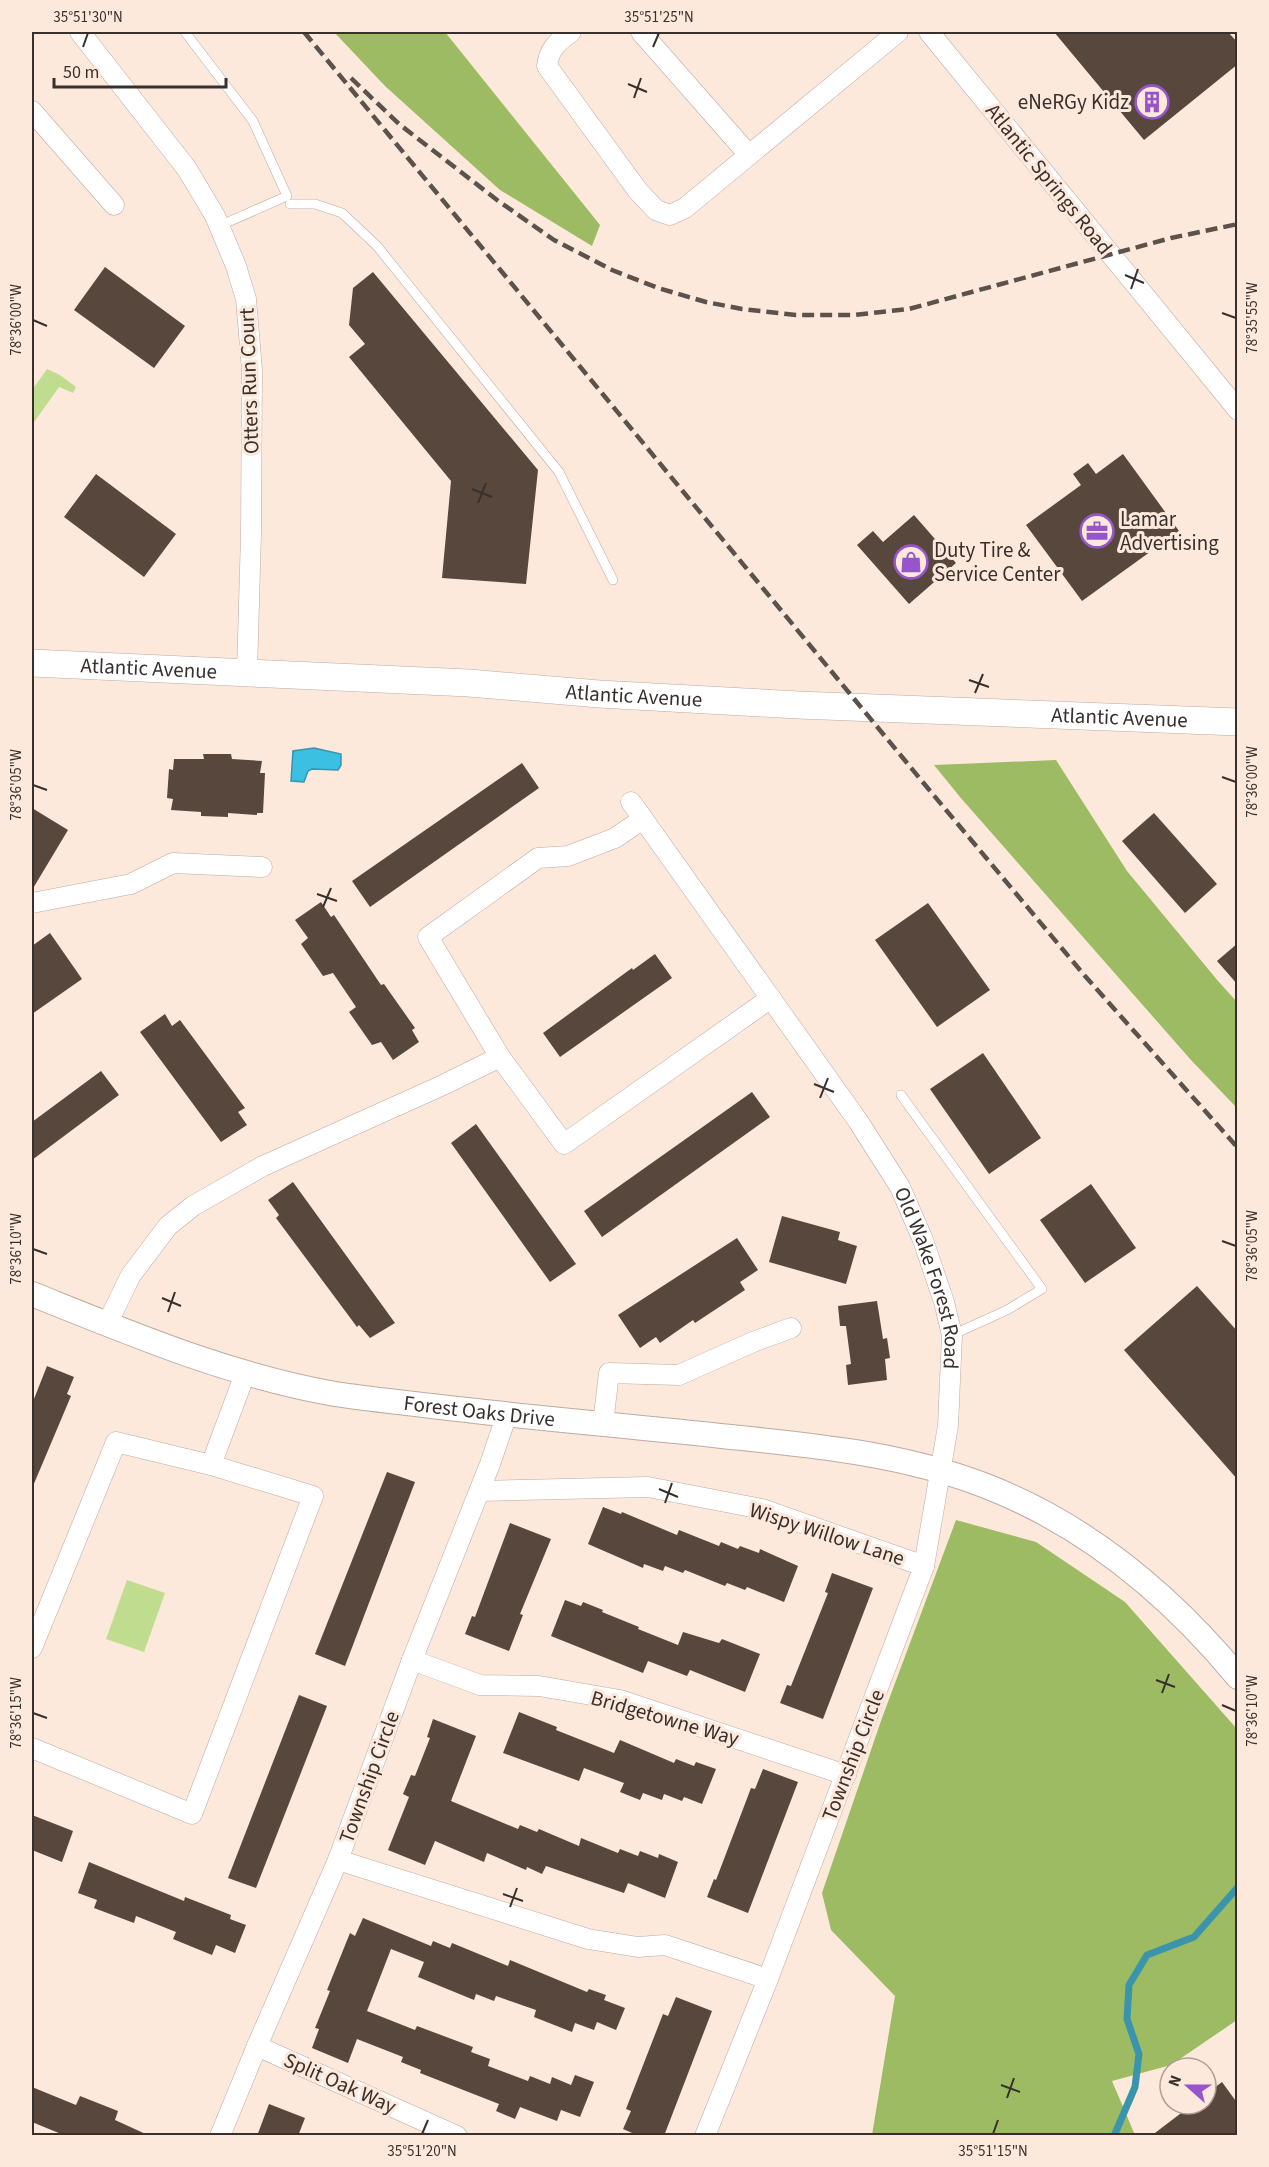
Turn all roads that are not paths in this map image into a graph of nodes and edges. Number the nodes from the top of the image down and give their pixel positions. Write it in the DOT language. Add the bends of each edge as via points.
graph roads {
  1 [pos="80,32"];
  2 [pos="184,32"];
  3 [pos="571,32"];
  4 [pos="641,32"];
  5 [pos="898,32"];
  6 [pos="929,32"];
  7 [pos="32,111"];
  8 [pos="749,155"];
  9 [pos="290,204"];
  10 [pos="114,205"];
  11 [pos="219,226"];
  12 [pos="1238,410"];
  13 [pos="614,580"];
  14 [pos="32,663"];
  15 [pos="248,673"];
  16 [pos="1238,722"];
  17 [pos="631,802"];
  18 [pos="643,819"];
  19 [pos="262,867"];
  20 [pos="32,903"];
  21 [pos="771,998"];
  22 [pos="500,1057"];
  23 [pos="901,1095"];
  24 [pos="32,1294"];
  25 [pos="108,1324"];
  26 [pos="791,1328"];
  27 [pos="952,1335"];
  28 [pos="245,1374"];
  29 [pos="507,1414"];
  30 [pos="603,1424"];
  31 [pos="211,1465"];
  32 [pos="940,1470"];
  33 [pos="480,1491"];
  34 [pos="924,1566"];
  35 [pos="32,1648"];
  36 [pos="412,1660"];
  37 [pos="1238,1677"];
  38 [pos="32,1748"];
  39 [pos="846,1775"];
  40 [pos="338,1860"];
  41 [pos="768,1979"];
  42 [pos="256,2046"];
  43 [pos="220,2136"];
  44 [pos="457,2136"];
  45 [pos="705,2136"];
  1 -- 11 [label="street, Otters Run Court" via="187,169"];
  2 -- 11 [label="lane" via="253,122 286,196"];
  3 -- 8 [label="street" via="548,55 547,66 656,210 670,215 685,208"];
  4 -- 8 [label="street"];
  5 -- 8 [label="street"];
  6 -- 12 [label="street, Atlantic Springs Road"];
  7 -- 10 [label="street"];
  9 -- 13 [label="lane" via="315,204 342,213 377,246 560,472"];
  11 -- 15 [label="street, Otters Run Court" via="246,299 252,370"];
  14 -- 15 [label="main road, Atlantic Avenue"];
  15 -- 16 [label="main road, Atlantic Avenue" via="798,705"];
  17 -- 18 [label="street, Old Wake Forest Road"];
  18 -- 21 [label="street, Old Wake Forest Road"];
  18 -- 22 [label="street" via="615,838 568,856 538,858 428,937"];
  19 -- 20 [label="street" via="173,863 131,884"];
  21 -- 22 [label="street" via="564,1144"];
  21 -- 27 [label="street, Old Wake Forest Road" via="900,1187 927,1250"];
  22 -- 25 [label="street" via="263,1166 193,1206 168,1226 130,1275"];
  23 -- 27 [label="lane" via="1042,1289"];
  24 -- 25 [label="street, Forest Oaks Drive"];
  25 -- 28 [label="street, Forest Oaks Drive"];
  26 -- 30 [label="street" via="679,1375 609,1373"];
  27 -- 32 [label="street, Old Wake Forest Road" via="948,1426"];
  28 -- 29 [label="street, Forest Oaks Drive" via="337,1394"];
  28 -- 31 [label="street"];
  29 -- 30 [label="street, Forest Oaks Drive"];
  29 -- 33 [label="street, Township Circle"];
  30 -- 32 [label="street, Forest Oaks Drive" via="841,1449"];
  31 -- 35 [label="street" via="116,1442"];
  31 -- 38 [label="street" via="313,1496 192,1814"];
  32 -- 34 [label="street, Township Circle"];
  32 -- 37 [label="street" via="1013,1498 1105,1550 1158,1592"];
  33 -- 34 [label="street, Wispy Willow Lane" via="648,1487 762,1509"];
  33 -- 36 [label="street, Township Circle"];
  34 -- 39 [label="street, Township Circle"];
  36 -- 39 [label="street, Bridgetowne Way" via="480,1685 539,1686 620,1700"];
  36 -- 40 [label="street, Township Circle"];
  39 -- 41 [label="street, Township Circle"];
  40 -- 41 [label="street" via="588,1939 638,1947 665,1945"];
  40 -- 42 [label="street, Township Circle"];
  41 -- 45 [label="street, Township Circle"];
  42 -- 43 [label="street, Township Circle"];
  42 -- 44 [label="street, Split Oak Way"];
}
